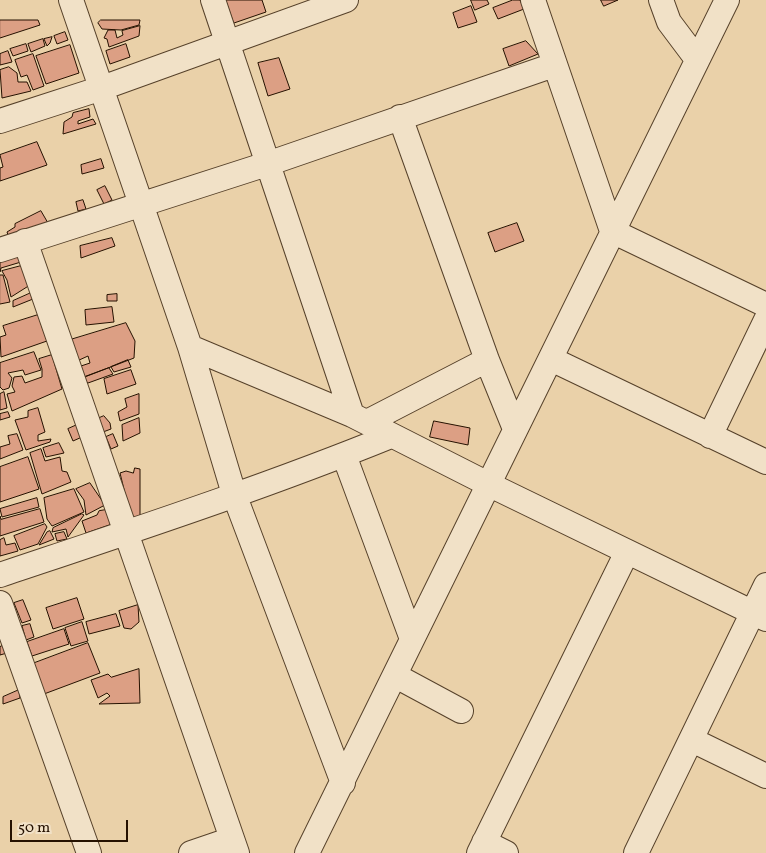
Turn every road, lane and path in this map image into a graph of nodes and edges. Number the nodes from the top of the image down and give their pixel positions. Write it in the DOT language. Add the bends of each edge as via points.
graph roads {
  1 [pos="71,0"];
  2 [pos="213,0"];
  3 [pos="346,0"];
  4 [pos="533,0"];
  5 [pos="661,0"];
  6 [pos="727,0"];
  7 [pos="227,41"];
  8 [pos="696,58"];
  9 [pos="554,65"];
  10 [pos="102,88"];
  11 [pos="400,118"];
  12 [pos="0,121"];
  13 [pos="270,163"];
  14 [pos="142,205"];
  15 [pos="612,231"];
  16 [pos="25,241"];
  17 [pos="0,250"];
  18 [pos="766,304"];
  19 [pos="766,320"];
  20 [pos="190,347"];
  21 [pos="551,359"];
  22 [pos="487,360"];
  23 [pos="360,418"];
  24 [pos="515,429"];
  25 [pos="391,436"];
  26 [pos="710,436"];
  27 [pos="344,455"];
  28 [pos="766,462"];
  29 [pos="488,484"];
  30 [pos="234,494"];
  31 [pos="125,533"];
  32 [pos="627,552"];
  33 [pos="0,575"];
  34 [pos="766,585"];
  35 [pos="0,603"];
  36 [pos="759,616"];
  37 [pos="412,639"];
  38 [pos="396,676"];
  39 [pos="461,711"];
  40 [pos="692,740"];
  41 [pos="766,776"];
  42 [pos="343,783"];
  43 [pos="235,846"];
  44 [pos="481,848"];
  45 [pos="89,853"];
  46 [pos="191,853"];
  47 [pos="307,853"];
  48 [pos="506,853"];
  49 [pos="636,853"];
  1 -- 10 [label="street"];
  2 -- 7 [label="street"];
  3 -- 7 [label="street"];
  4 -- 9 [label="street"];
  5 -- 8 [label="street" via="669,22"];
  6 -- 8 [label="street"];
  7 -- 10 [label="street"];
  7 -- 13 [label="street"];
  8 -- 15 [label="street"];
  9 -- 11 [label="street"];
  9 -- 15 [label="street"];
  10 -- 12 [label="street"];
  10 -- 14 [label="street"];
  11 -- 13 [label="street"];
  11 -- 22 [label="street"];
  13 -- 14 [label="street"];
  13 -- 23 [label="street"];
  14 -- 16 [label="street"];
  14 -- 20 [label="street"];
  15 -- 18 [label="street"];
  15 -- 21 [label="street"];
  16 -- 17 [label="street"];
  16 -- 31 [label="street"];
  19 -- 26 [label="street"];
  20 -- 23 [label="street"];
  20 -- 30 [label="street"];
  21 -- 24 [label="street"];
  21 -- 26 [label="street"];
  22 -- 23 [label="street"];
  22 -- 24 [label="street"];
  23 -- 25 [label="street"];
  24 -- 29 [label="street"];
  25 -- 27 [label="street"];
  25 -- 29 [label="street"];
  26 -- 28 [label="street"];
  27 -- 30 [label="street"];
  27 -- 37 [label="street"];
  29 -- 32 [label="street"];
  29 -- 37 [label="street"];
  30 -- 31 [label="street"];
  30 -- 42 [label="street"];
  31 -- 33 [label="street"];
  31 -- 43 [label="street"];
  32 -- 36 [label="street"];
  32 -- 44 [label="street"];
  34 -- 36 [label="street"];
  35 -- 45 [label="street"];
  36 -- 40 [label="street"];
  37 -- 38 [label="street"];
  38 -- 39 [label="street"];
  38 -- 42 [label="street"];
  40 -- 41 [label="street"];
  40 -- 49 [label="street"];
  42 -- 47 [label="street"];
  43 -- 46 [label="street"];
  44 -- 48 [label="street"];
}
